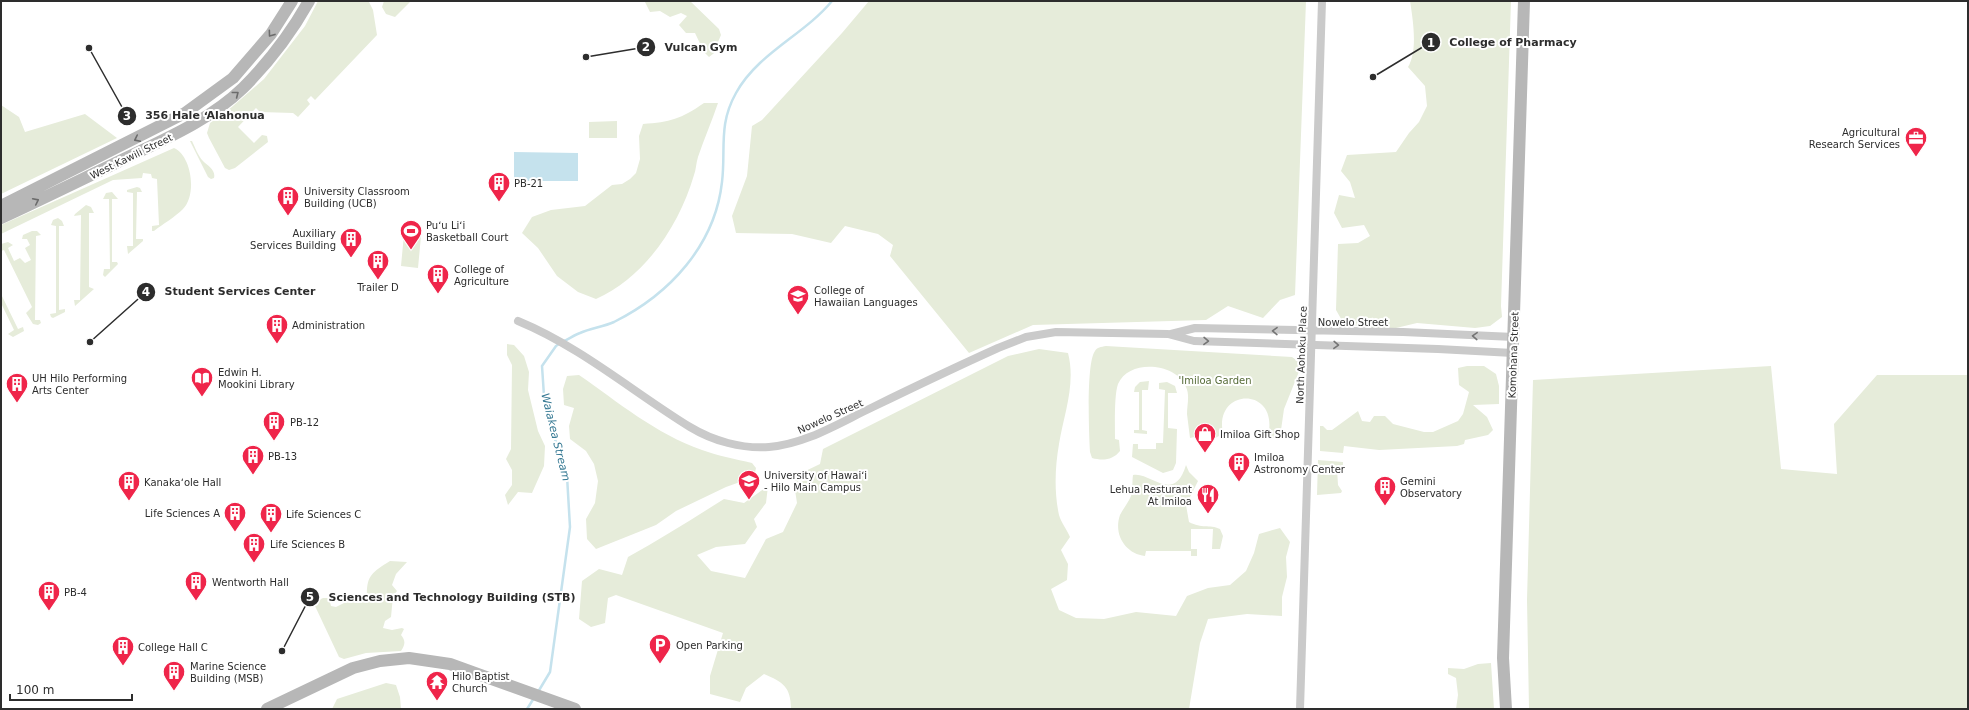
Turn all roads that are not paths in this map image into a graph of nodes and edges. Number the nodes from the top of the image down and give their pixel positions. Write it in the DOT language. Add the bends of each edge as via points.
graph roads {
  1 [pos="292,1"];
  2 [pos="309,1"];
  3 [pos="1322,1"];
  4 [pos="1524,1"];
  5 [pos="1,206"];
  6 [pos="1,218"];
  7 [pos="518,321"];
  8 [pos="1312,332"];
  9 [pos="1168,334"];
  10 [pos="1514,337"];
  11 [pos="1312,344"];
  12 [pos="1513,353"];
  13 [pos="573,708"];
  14 [pos="267,709"];
  15 [pos="1300,709"];
  16 [pos="1506,709"];
  1 -- 5 [label="street, West Kawili Street, one-way" via="271,34 233,78 185,113"];
  6 -- 2 [label="street, West Kawili Street, one-way" via="179,133 217,108 242,89 264,66"];
  3 -- 8 [label="street, North Aohoku Place"];
  4 -- 10 [label="street, Komohana Street"];
  7 -- 9 [label="street, Nowelo Street" via="548,334 614,374 692,428 721,441 753,448 786,444 818,434 1026,336 1056,332"];
  8 -- 9 [label="street, Nowelo Street, one-way" via="1195,328"];
  10 -- 8 [label="street, Nowelo Street, one-way" via="1403,332"];
  8 -- 11 [label="street, North Aohoku Place"];
  9 -- 11 [label="street, Nowelo Street, one-way" via="1194,341"];
  10 -- 12 [label="street, Komohana Street"];
  11 -- 12 [label="street, Nowelo Street, one-way"];
  11 -- 15 [label="street, North Aohoku Place"];
  12 -- 16 [label="street, Komohana Street" via="1503,658"];
  13 -- 14 [label="street" via="450,664 394,658 353,668"];
}
